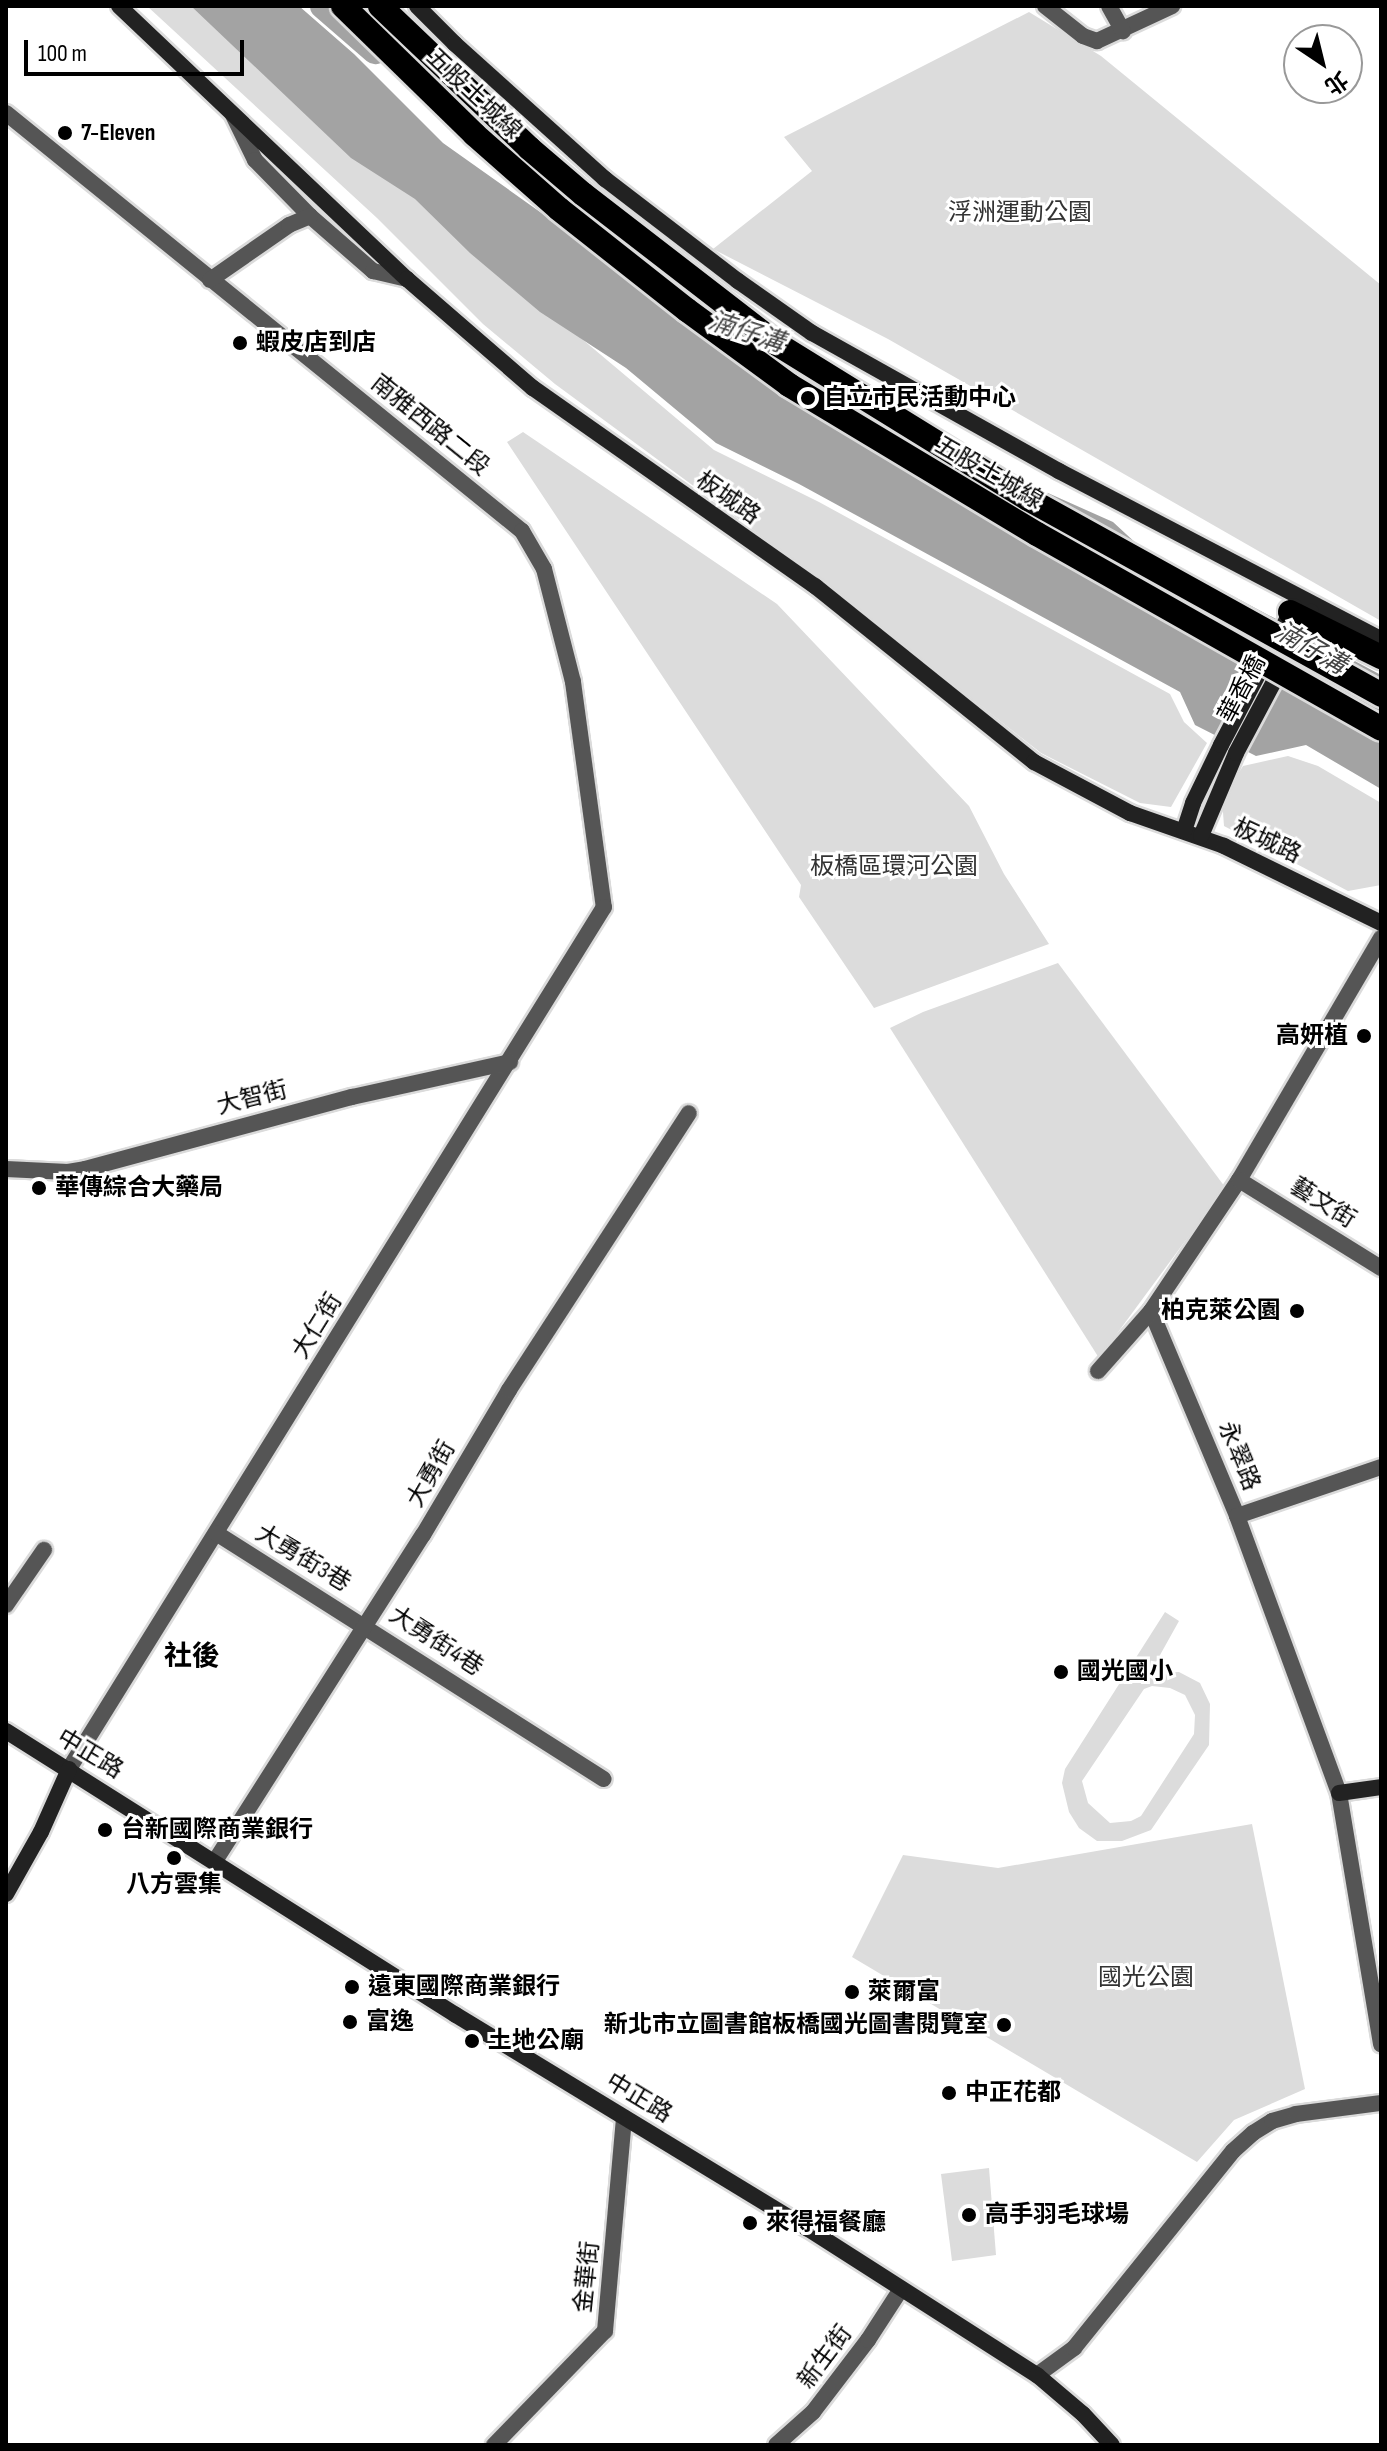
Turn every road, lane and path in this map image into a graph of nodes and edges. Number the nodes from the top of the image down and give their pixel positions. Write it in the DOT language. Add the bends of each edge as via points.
graph roads {
  1 [pos="119,6"];
  2 [pos="343,6"];
  3 [pos="380,6"];
  4 [pos="417,6"];
  5 [pos="1045,6"];
  6 [pos="1109,6"];
  7 [pos="1172,6"];
  8 [pos="1123,31"];
  9 [pos="231,110"];
  10 [pos="6,113"];
  11 [pos="310,216"];
  12 [pos="407,279"];
  13 [pos="210,280"];
  14 [pos="1300,613"];
  15 [pos="1381,639"];
  16 [pos="1381,657"];
  17 [pos="1381,695"];
  18 [pos="1381,729"];
  19 [pos="1228,749"];
  20 [pos="1184,831"];
  21 [pos="1201,836"];
  22 [pos="604,907"];
  23 [pos="1381,923"];
  24 [pos="1381,938"];
  25 [pos="510,1062"];
  26 [pos="689,1113"];
  27 [pos="6,1169"];
  28 [pos="1239,1180"];
  29 [pos="1381,1268"];
  30 [pos="1151,1311"];
  31 [pos="1098,1371"];
  32 [pos="1381,1467"];
  33 [pos="1237,1516"];
  34 [pos="216,1533"];
  35 [pos="44,1550"];
  36 [pos="6,1605"];
  37 [pos="365,1624"];
  38 [pos="6,1731"];
  39 [pos="69,1769"];
  40 [pos="604,1779"];
  41 [pos="1381,1787"];
  42 [pos="1339,1793"];
  43 [pos="215,1861"];
  44 [pos="6,1894"];
  45 [pos="1381,2045"];
  46 [pos="1381,2103"];
  47 [pos="624,2118"];
  48 [pos="901,2289"];
  49 [pos="1037,2375"];
  50 [pos="494,2445"];
  51 [pos="777,2445"];
  52 [pos="1112,2445"];
  1 -- 9 [label="street, 板城路"];
  2 -- 18 [label="highway, 五股土城線, bridge" via="559,209 789,385 972,497"];
  3 -- 17 [label="highway, 五股土城線, bridge" via="572,185 777,344 1028,499"];
  4 -- 14 [label="street" via="605,179 812,333"];
  5 -- 8 [label="street" via="1097,41"];
  6 -- 8 [label="street"];
  7 -- 8 [label="street"];
  9 -- 11 [label="street" via="255,160"];
  9 -- 12 [label="street, 板城路"];
  10 -- 13 [label="street, 南雅西路二段"];
  11 -- 12 [label="street" via="373,271"];
  11 -- 13 [label="street"];
  12 -- 20 [label="street, 板城路" via="533,388 815,586 1034,762 1130,813"];
  13 -- 22 [label="street, 南雅西路二段" via="522,531 538,553 573,682"];
  14 -- 15 [label="street"];
  14 -- 16 [label="highway"];
  14 -- 19 [label="street, 華香橋, bridge"];
  19 -- 20 [label="street" via="1193,803"];
  19 -- 21 [label="street"];
  20 -- 21 [label="street, 板城路"];
  21 -- 23 [label="street, 板城路"];
  22 -- 25 [label="street, 大仁街"];
  24 -- 28 [label="street"];
  25 -- 27 [label="street, 大智街" via="352,1097 85,1169"];
  25 -- 34 [label="street, 大仁街"];
  26 -- 37 [label="street, 大勇街"];
  28 -- 29 [label="street, 藝文街"];
  28 -- 30 [label="street"];
  30 -- 31 [label="street"];
  30 -- 33 [label="street, 永翠路"];
  32 -- 33 [label="street"];
  33 -- 42 [label="street, 永翠路"];
  34 -- 37 [label="street, 大勇街3巷"];
  34 -- 39 [label="street, 大仁街"];
  35 -- 36 [label="street"];
  37 -- 40 [label="street, 大勇街4巷"];
  37 -- 43 [label="street, 大勇街"];
  38 -- 39 [label="street, 中正路"];
  39 -- 43 [label="street, 中正路"];
  39 -- 44 [label="street"];
  41 -- 42 [label="street"];
  42 -- 45 [label="street, 永翠路"];
  43 -- 47 [label="street, 中正路"];
  46 -- 49 [label="street" via="1296,2114 1253,2133 1074,2348"];
  47 -- 48 [label="street, 中正路"];
  47 -- 50 [label="street, 金華街" via="605,2331"];
  48 -- 49 [label="street, 中正路"];
  48 -- 51 [label="street, 新生街" via="813,2412"];
  49 -- 52 [label="street, 中正路"];
}
